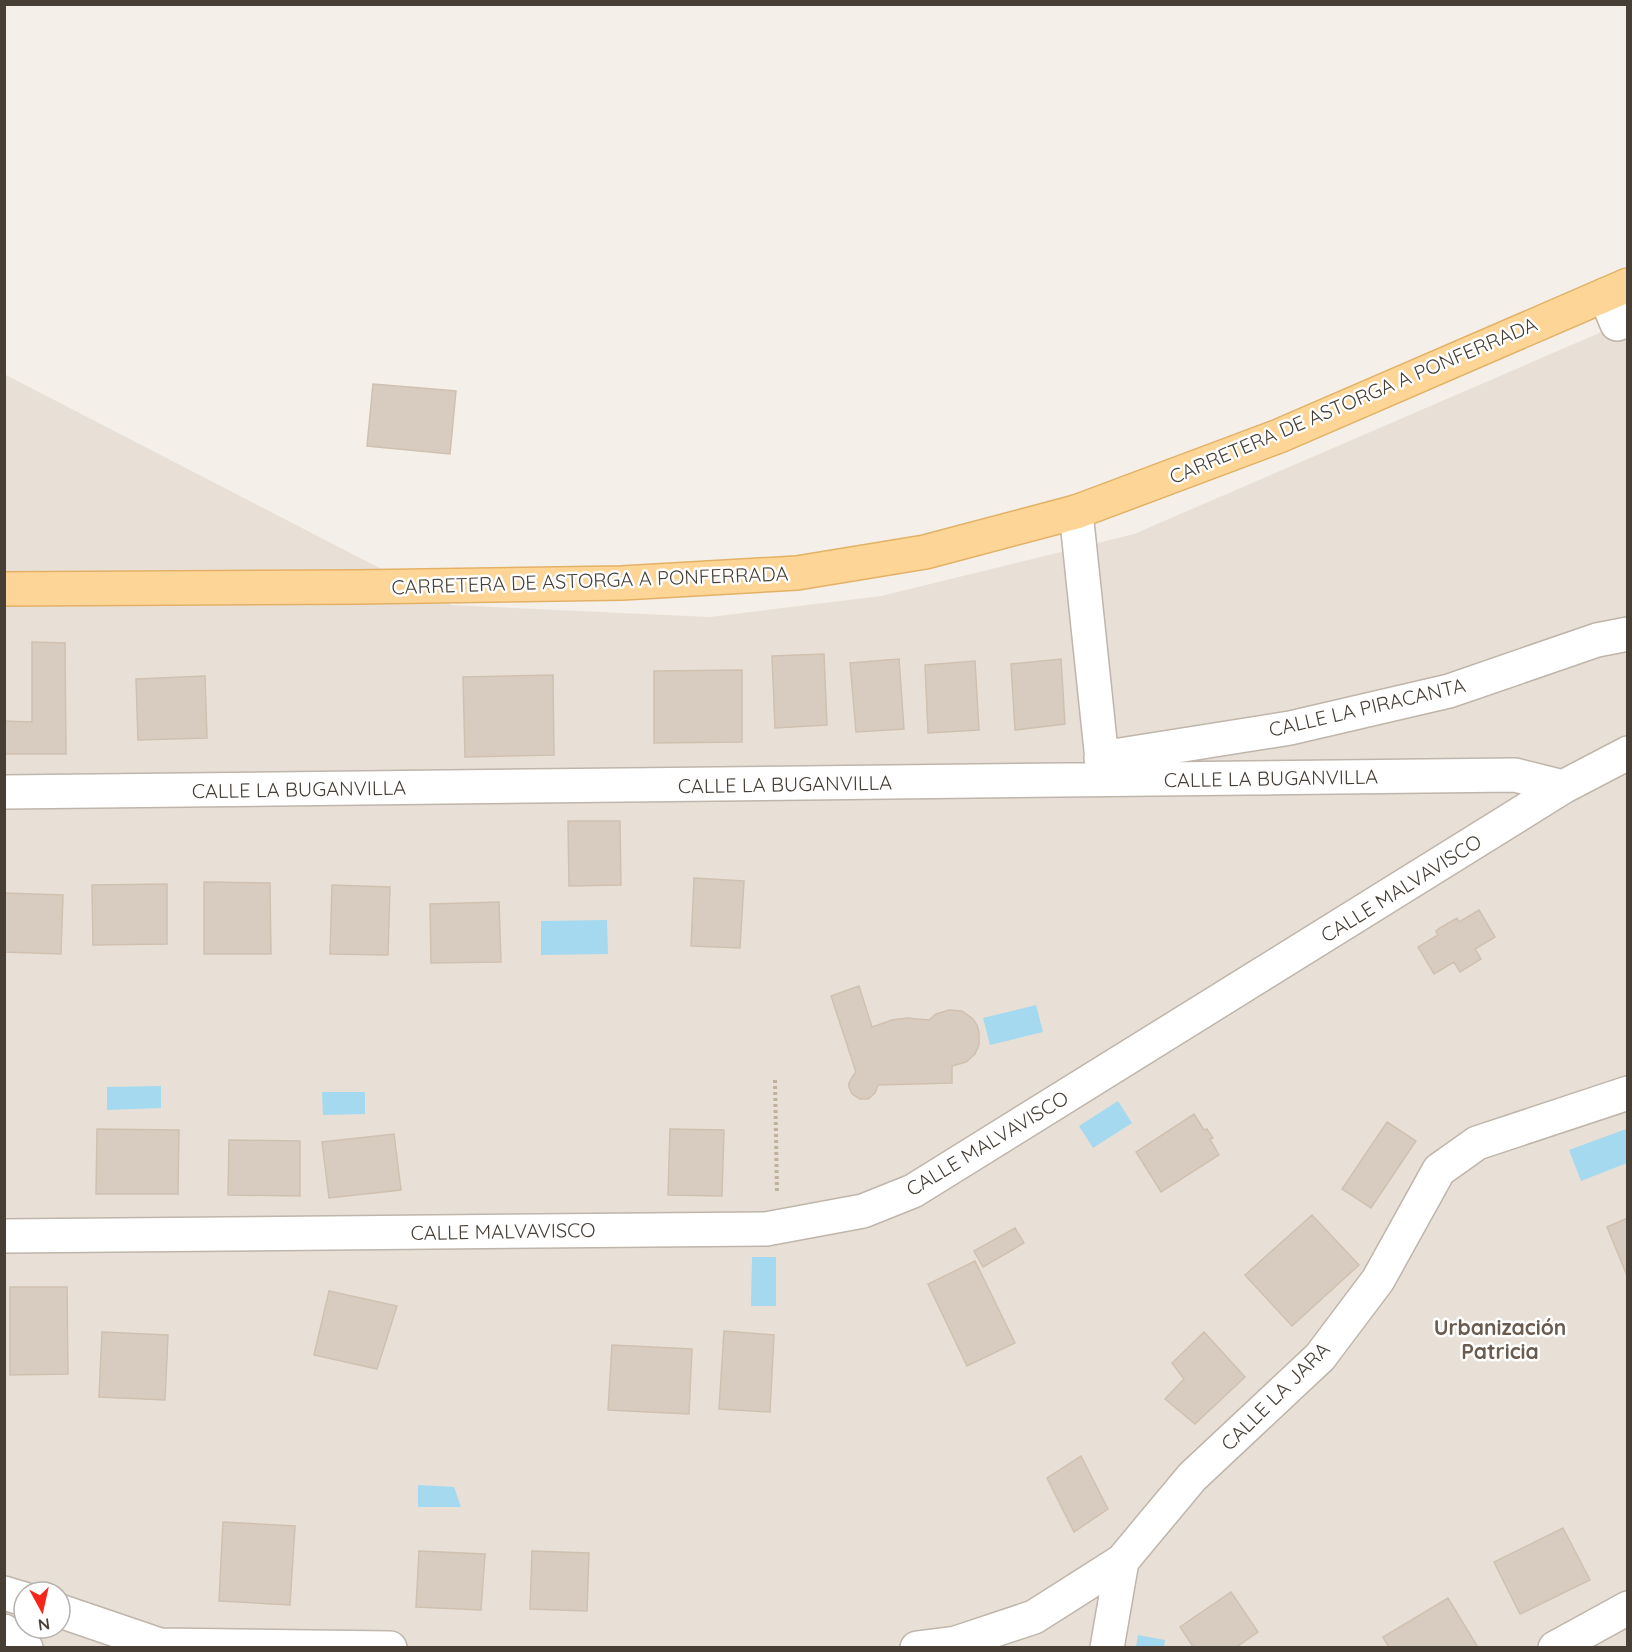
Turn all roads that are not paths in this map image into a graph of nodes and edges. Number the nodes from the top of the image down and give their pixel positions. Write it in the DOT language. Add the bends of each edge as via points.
graph roads {
  1 [pos="1616,290"];
  2 [pos="1628,320"];
  3 [pos="1076,512"];
  4 [pos="4,589"];
  5 [pos="1628,634"];
  6 [pos="1628,753"];
  7 [pos="1102,769"];
  8 [pos="1563,787"];
  9 [pos="4,792"];
  10 [pos="1628,1093"];
  11 [pos="4,1236"];
  12 [pos="1122,1561"];
  13 [pos="1628,1608"];
  14 [pos="72,1615"];
  15 [pos="4,1631"];
  16 [pos="26,1647"];
  17 [pos="390,1647"];
  18 [pos="917,1647"];
  19 [pos="1107,1647"];
  20 [pos="1555,1647"];
  1 -- 2 [label="street" via="1617,324"];
  1 -- 3 [label="main road, CARRETERA DE ASTORGA A PONFERRADA" via="1279,436"];
  3 -- 4 [label="main road, CARRETERA DE ASTORGA A PONFERRADA" via="925,552 797,573 611,583"];
  3 -- 7 [label="street"];
  5 -- 7 [label="street, CALLE LA PIRACANTA" via="1597,640 1449,691"];
  6 -- 8 [label="street, CALLE MALVAVISCO"];
  7 -- 8 [label="street, CALLE LA BUGANVILLA" via="1515,775"];
  7 -- 9 [label="street, CALLE LA BUGANVILLA"];
  8 -- 11 [label="street, CALLE MALVAVISCO" via="913,1191 862,1211 754,1229"];
  10 -- 12 [label="street, CALLE LA JARA" via="1477,1143 1439,1170 1378,1280 1320,1357 1192,1477"];
  12 -- 18 [label="street, CALLE LA JARA" via="1034,1617 956,1643"];
  12 -- 19 [label="street"];
  13 -- 20 [label="street"];
  14 -- 17 [label="street" via="160,1646"];
  15 -- 16 [label="street"];
}
